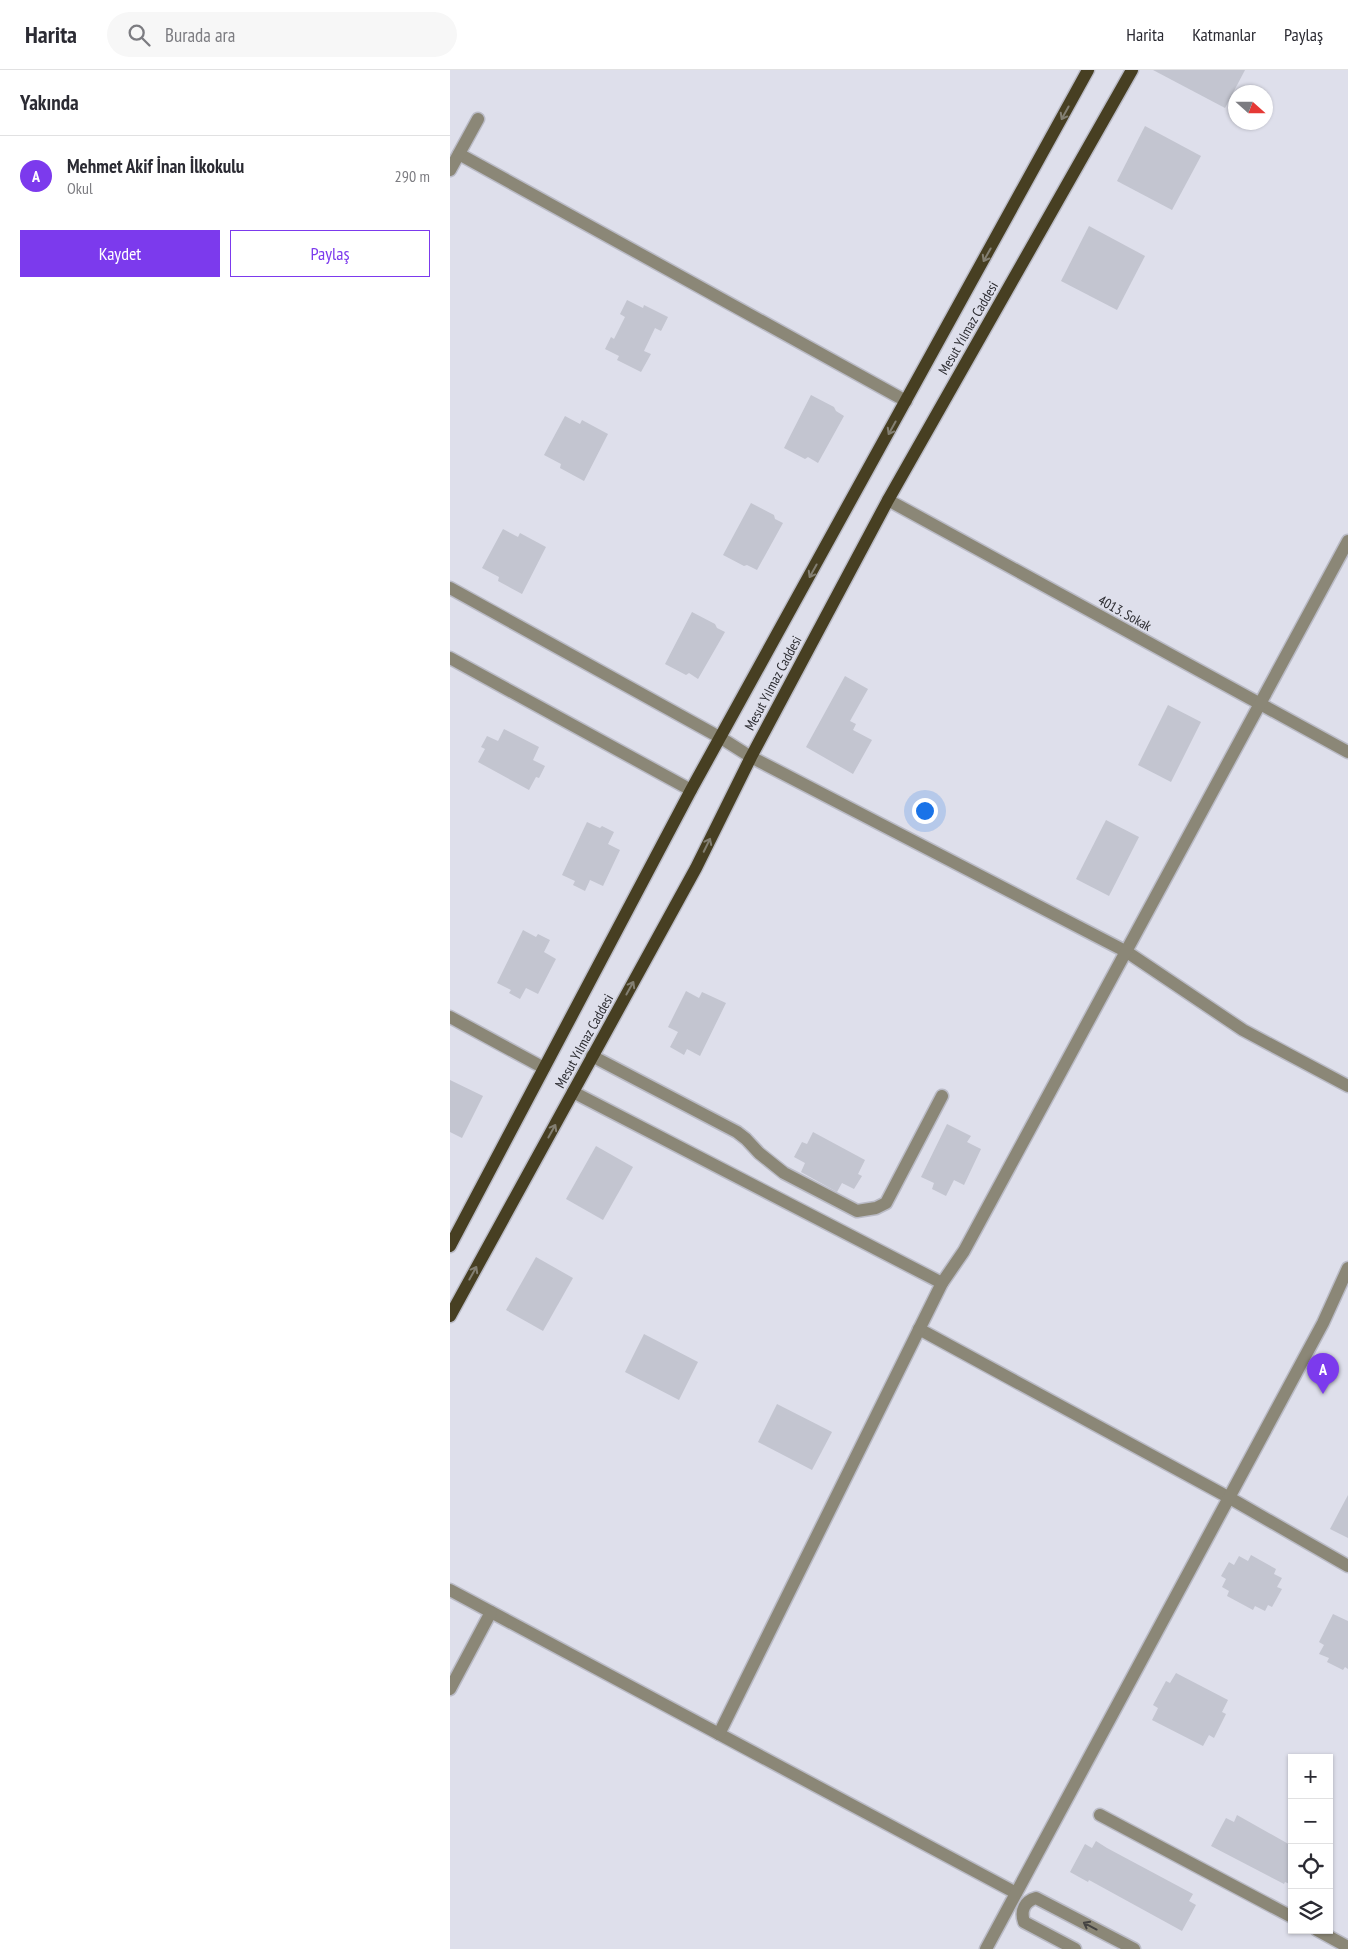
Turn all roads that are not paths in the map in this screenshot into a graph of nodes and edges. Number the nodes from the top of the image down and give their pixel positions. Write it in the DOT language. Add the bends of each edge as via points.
graph roads {
  1 [pos="1088,70"];
  2 [pos="1132,70"];
  3 [pos="478,118"];
  4 [pos="459,154"];
  5 [pos="450,170"];
  6 [pos="906,401"];
  7 [pos="888,500"];
  8 [pos="1348,541"];
  9 [pos="450,588"];
  10 [pos="450,658"];
  11 [pos="1260,704"];
  12 [pos="721,738"];
  13 [pos="1348,752"];
  14 [pos="751,757"];
  15 [pos="691,790"];
  16 [pos="1126,952"];
  17 [pos="450,1018"];
  18 [pos="592,1056"];
  19 [pos="544,1068"];
  20 [pos="1348,1086"];
  21 [pos="573,1092"];
  22 [pos="942,1096"];
  23 [pos="450,1246"];
  24 [pos="1348,1268"];
  25 [pos="942,1282"];
  26 [pos="450,1316"];
  27 [pos="919,1329"];
  28 [pos="1228,1497"];
  29 [pos="1348,1566"];
  30 [pos="450,1590"];
  31 [pos="492,1612"];
  32 [pos="450,1689"];
  33 [pos="719,1734"];
  34 [pos="1100,1815"];
  35 [pos="1016,1893"];
  36 [pos="1288,1915"];
  37 [pos="1324,1934"];
  38 [pos="1348,1947"];
  39 [pos="986,1949"];
  40 [pos="1075,1949"];
  41 [pos="1134,1949"];
  1 -- 6 [label="main road, Mesut Yılmaz Caddesi, one-way"];
  2 -- 7 [label="main road, Mesut Yılmaz Caddesi"];
  3 -- 4 [label="street"];
  4 -- 5 [label="street"];
  4 -- 6 [label="street"];
  6 -- 12 [label="main road, Mesut Yılmaz Caddesi, one-way"];
  7 -- 11 [label="street, 4013. Sokak"];
  7 -- 14 [label="main road, Mesut Yılmaz Caddesi"];
  8 -- 11 [label="street"];
  9 -- 12 [label="street"];
  10 -- 15 [label="street"];
  11 -- 13 [label="street, 4013. Sokak"];
  11 -- 16 [label="street"];
  12 -- 14 [label="street"];
  12 -- 15 [label="main road, Mesut Yılmaz Caddesi"];
  14 -- 16 [label="street"];
  18 -- 14 [label="main road, Mesut Yılmaz Caddesi, one-way" via="696,868"];
  15 -- 19 [label="main road, Mesut Yılmaz Caddesi"];
  16 -- 20 [label="street" via="1243,1030"];
  16 -- 25 [label="street" via="964,1251"];
  17 -- 19 [label="street"];
  18 -- 21 [label="main road, Mesut Yılmaz Caddesi"];
  18 -- 22 [label="street" via="732,1129 784,1173 857,1211 886,1203"];
  19 -- 23 [label="main road, Mesut Yılmaz Caddesi"];
  21 -- 25 [label="street"];
  26 -- 21 [label="main road, Mesut Yılmaz Caddesi, one-way"];
  24 -- 28 [label="street"];
  25 -- 27 [label="street"];
  27 -- 28 [label="street"];
  27 -- 33 [label="street"];
  28 -- 29 [label="street"];
  28 -- 35 [label="street"];
  30 -- 31 [label="street"];
  31 -- 32 [label="street"];
  31 -- 33 [label="street"];
  33 -- 35 [label="street"];
  34 -- 36 [label="street"];
  35 -- 39 [label="street"];
  37 -- 38 [label="street"];
  41 -- 40 [label="street, one-way" via="1036,1898 1028,1902 1023,1911 1024,1922"];
}
